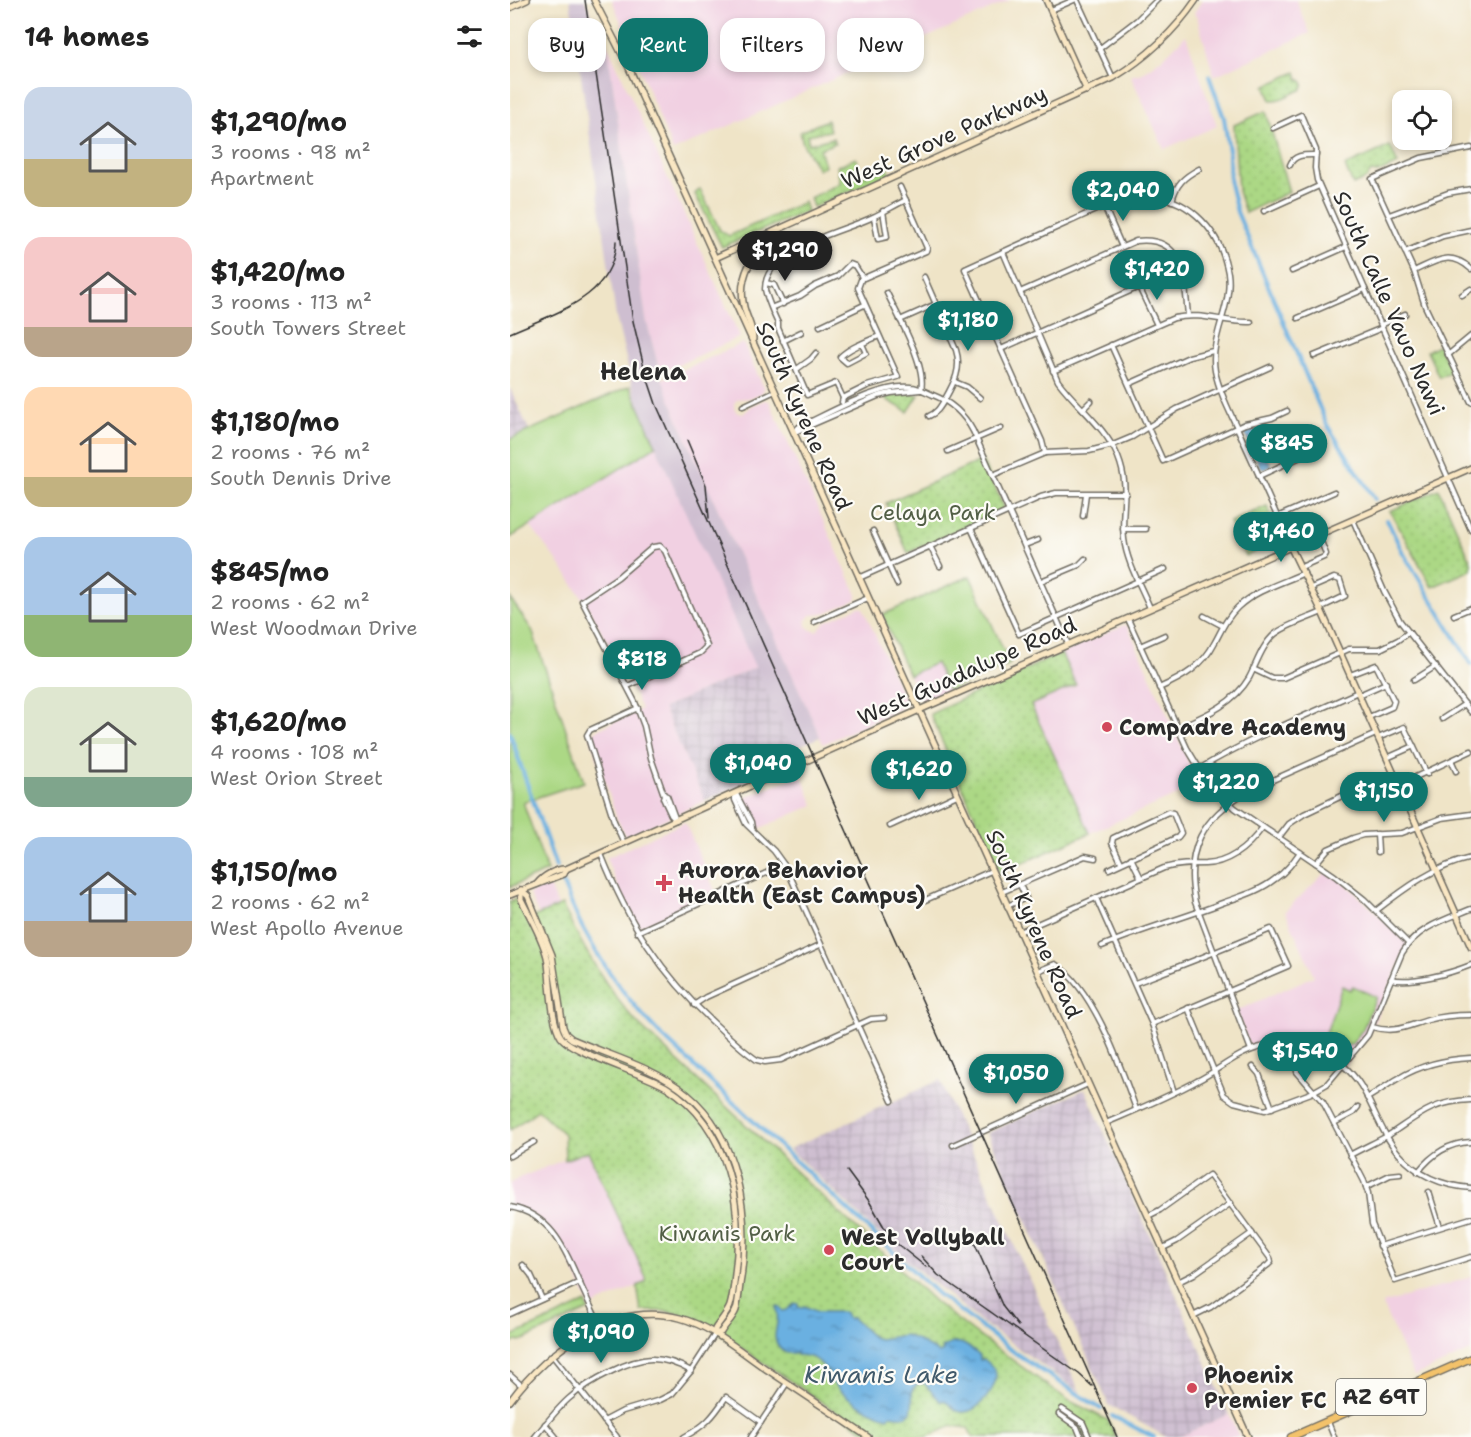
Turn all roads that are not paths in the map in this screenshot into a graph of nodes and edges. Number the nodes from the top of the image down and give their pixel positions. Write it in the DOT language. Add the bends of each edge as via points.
graph roads {
  1 [pos="527,0"];
  2 [pos="594,0"];
  3 [pos="1046,0"];
  4 [pos="1076,0"];
  5 [pos="1157,0"];
  6 [pos="1196,0"];
  7 [pos="510,8"];
  8 [pos="1051,10"];
  9 [pos="1099,49"];
  10 [pos="1113,78"];
  11 [pos="1087,91"];
  12 [pos="1273,128"];
  13 [pos="1471,148"];
  14 [pos="1316,155"];
  15 [pos="1290,165"];
  16 [pos="1199,169"];
  17 [pos="1319,186"];
  18 [pos="900,187"];
  19 [pos="1471,189"];
  20 [pos="906,200"];
  21 [pos="1172,201"];
  22 [pos="1104,206"];
  23 [pos="883,211"];
  24 [pos="1264,211"];
  25 [pos="1389,216"];
  26 [pos="874,217"];
  27 [pos="805,218"];
  28 [pos="1471,230"];
  29 [pos="1122,247"];
  30 [pos="1346,247"];
  31 [pos="1002,252"];
  32 [pos="1405,252"];
  33 [pos="715,258"];
  34 [pos="1471,269"];
  35 [pos="1292,271"];
  36 [pos="1413,271"];
  37 [pos="924,277"];
  38 [pos="862,278"];
  39 [pos="766,284"];
  40 [pos="1365,289"];
  41 [pos="1471,289"];
  42 [pos="1020,292"];
  43 [pos="887,293"];
  44 [pos="1462,295"];
  45 [pos="783,304"];
  46 [pos="936,304"];
  47 [pos="864,305"];
  48 [pos="773,307"];
  49 [pos="1406,314"];
  50 [pos="1188,315"];
  51 [pos="1298,318"];
  52 [pos="1221,319"];
  53 [pos="900,320"];
  54 [pos="1251,322"];
  55 [pos="1157,325"];
  56 [pos="820,326"];
  57 [pos="1382,326"];
  58 [pos="801,332"];
  59 [pos="1038,332"];
  60 [pos="879,336"];
  61 [pos="1471,336"];
  62 [pos="783,341"];
  63 [pos="753,344"];
  64 [pos="862,344"];
  65 [pos="1111,345"];
  66 [pos="1001,349"];
  67 [pos="1213,351"];
  68 [pos="816,353"];
  69 [pos="1448,355"];
  70 [pos="1314,356"];
  71 [pos="1270,367"];
  72 [pos="796,369"];
  73 [pos="1053,371"];
  74 [pos="955,382"];
  75 [pos="1129,384"];
  76 [pos="1221,389"];
  77 [pos="921,390"];
  78 [pos="775,391"];
  79 [pos="980,398"];
  80 [pos="944,400"];
  81 [pos="1091,401"];
  82 [pos="1471,402"];
  83 [pos="743,406"];
  84 [pos="1083,409"];
  85 [pos="1287,411"];
  86 [pos="929,416"];
  87 [pos="1149,427"];
  88 [pos="1237,427"];
  89 [pos="1001,428"];
  90 [pos="794,433"];
  91 [pos="977,439"];
  92 [pos="1113,445"];
  93 [pos="948,451"];
  94 [pos="1045,453"];
  95 [pos="1307,454"];
  96 [pos="1471,468"];
  97 [pos="993,475"];
  98 [pos="1259,476"];
  99 [pos="1449,478"];
  100 [pos="1334,492"];
  101 [pos="1126,493"];
  102 [pos="1086,494"];
  103 [pos="1009,511"];
  104 [pos="1083,516"];
  105 [pos="1277,517"];
  106 [pos="1353,519"];
  107 [pos="971,528"];
  108 [pos="1123,529"];
  109 [pos="1146,529"];
  110 [pos="1471,530"];
  111 [pos="873,531"];
  112 [pos="1318,534"];
  113 [pos="1038,540"];
  114 [pos="1025,545"];
  115 [pos="930,546"];
  116 [pos="1290,546"];
  117 [pos="1085,559"];
  118 [pos="888,565"];
  119 [pos="940,566"];
  120 [pos="1165,569"];
  121 [pos="1303,570"];
  122 [pos="859,578"];
  123 [pos="1138,580"];
  124 [pos="1041,581"];
  125 [pos="897,584"];
  126 [pos="1311,588"];
  127 [pos="868,598"];
  128 [pos="1150,608"];
  129 [pos="1471,608"];
  130 [pos="1321,610"];
  131 [pos="1454,615"];
  132 [pos="1057,616"];
  133 [pos="1204,616"];
  134 [pos="1128,618"];
  135 [pos="814,622"];
  136 [pos="1223,626"];
  137 [pos="1409,632"];
  138 [pos="1165,635"];
  139 [pos="1068,644"];
  140 [pos="1140,646"];
  141 [pos="1340,652"];
  142 [pos="1436,666"];
  143 [pos="1253,669"];
  144 [pos="1350,675"];
  145 [pos="1414,680"];
  146 [pos="1386,683"];
  147 [pos="628,686"];
  148 [pos="1159,688"];
  149 [pos="1359,694"];
  150 [pos="1465,704"];
  151 [pos="638,708"];
  152 [pos="919,710"];
  153 [pos="1471,712"];
  154 [pos="1369,717"];
  155 [pos="1442,719"];
  156 [pos="1177,728"];
  157 [pos="1377,736"];
  158 [pos="1414,746"];
  159 [pos="1471,751"];
  160 [pos="1388,758"];
  161 [pos="1452,762"];
  162 [pos="1198,769"];
  163 [pos="1456,771"];
  164 [pos="1426,774"];
  165 [pos="1400,785"];
  166 [pos="735,793"];
  167 [pos="957,795"];
  168 [pos="1228,802"];
  169 [pos="1471,814"];
  170 [pos="676,820"];
  171 [pos="890,826"];
  172 [pos="1263,827"];
  173 [pos="1418,827"];
  174 [pos="1377,834"];
  175 [pos="1279,837"];
  176 [pos="624,843"];
  177 [pos="1300,852"];
  178 [pos="1377,852"];
  179 [pos="600,854"];
  180 [pos="1095,858"];
  181 [pos="1131,858"];
  182 [pos="1471,858"];
  183 [pos="1121,862"];
  184 [pos="1193,863"];
  185 [pos="1316,863"];
  186 [pos="784,864"];
  187 [pos="1109,869"];
  188 [pos="991,871"];
  189 [pos="1438,871"];
  190 [pos="1141,878"];
  191 [pos="1020,885"];
  192 [pos="521,890"];
  193 [pos="1001,892"];
  194 [pos="510,896"];
  195 [pos="1096,898"];
  196 [pos="923,902"];
  197 [pos="1007,906"];
  198 [pos="1471,909"];
  199 [pos="1377,910"];
  200 [pos="1199,912"];
  201 [pos="1456,915"];
  202 [pos="637,932"];
  203 [pos="1019,932"];
  204 [pos="1115,941"];
  205 [pos="1408,943"];
  206 [pos="820,945"];
  207 [pos="1102,946"];
  208 [pos="1471,947"];
  209 [pos="1215,953"];
  210 [pos="1471,965"];
  211 [pos="1037,972"];
  212 [pos="1391,979"];
  213 [pos="1135,983"];
  214 [pos="1229,992"];
  215 [pos="694,1005"];
  216 [pos="1188,1008"];
  217 [pos="557,1009"];
  218 [pos="1471,1015"];
  219 [pos="884,1017"];
  220 [pos="1152,1023"];
  221 [pos="856,1025"];
  222 [pos="1372,1027"];
  223 [pos="1251,1050"];
  224 [pos="1296,1059"];
  225 [pos="1471,1059"];
  226 [pos="632,1064"];
  227 [pos="1344,1066"];
  228 [pos="1253,1067"];
  229 [pos="629,1071"];
  230 [pos="1214,1072"];
  231 [pos="1088,1084"];
  232 [pos="1314,1091"];
  233 [pos="1174,1092"];
  234 [pos="1367,1098"];
  235 [pos="1471,1100"];
  236 [pos="892,1101"];
  237 [pos="1358,1107"];
  238 [pos="1272,1108"];
  239 [pos="1136,1109"];
  240 [pos="1106,1123"];
  241 [pos="1334,1123"];
  242 [pos="1387,1136"];
  243 [pos="534,1142"];
  244 [pos="1471,1142"];
  245 [pos="953,1145"];
  246 [pos="1350,1155"];
  247 [pos="510,1156"];
  248 [pos="1418,1172"];
  249 [pos="1400,1174"];
  250 [pos="1366,1187"];
  251 [pos="1471,1188"];
  252 [pos="1429,1192"];
  253 [pos="1231,1203"];
  254 [pos="510,1207"];
  255 [pos="1148,1216"];
  256 [pos="1471,1218"];
  257 [pos="1440,1227"];
  258 [pos="1252,1233"];
  259 [pos="741,1241"];
  260 [pos="1380,1246"];
  261 [pos="1162,1249"];
  262 [pos="1471,1257"];
  263 [pos="523,1265"];
  264 [pos="580,1282"];
  265 [pos="1178,1282"];
  266 [pos="542,1299"];
  267 [pos="510,1314"];
  268 [pos="1193,1316"];
  269 [pos="600,1327"];
  270 [pos="715,1334"];
  271 [pos="552,1355"];
  272 [pos="1471,1358"];
  273 [pos="691,1371"];
  274 [pos="510,1374"];
  275 [pos="787,1383"];
  276 [pos="521,1385"];
  277 [pos="579,1388"];
  278 [pos="510,1401"];
  279 [pos="1062,1409"];
  280 [pos="1059,1414"];
  281 [pos="604,1421"];
  282 [pos="1327,1421"];
  283 [pos="761,1422"];
  284 [pos="545,1424"];
  285 [pos="535,1437"];
  286 [pos="556,1437"];
  287 [pos="617,1437"];
  288 [pos="684,1437"];
  289 [pos="751,1437"];
  290 [pos="868,1437"];
  291 [pos="1081,1437"];
  292 [pos="1089,1437"];
  293 [pos="1248,1437"];
  294 [pos="1291,1437"];
  295 [pos="1334,1437"];
  1 -- 7 [label="main road"];
  2 -- 33 [label="main road, South Kyrene Road"];
  3 -- 8 [label="main road"];
  4 -- 8 [label="street"];
  4 -- 9 [label="street"];
  5 -- 9 [label="street"];
  6 -- 10 [label="main road, West Grove Parkway" via="1152,50"];
  8 -- 11 [label="main road"];
  9 -- 10 [label="street"];
  10 -- 11 [label="main road, West Grove Parkway"];
  11 -- 27 [label="main road, West Grove Parkway"];
  12 -- 14 [label="street, South Calle Vauo Nawi" via="1301,115"];
  13 -- 25 [label="street" via="1421,158 1372,179"];
  14 -- 15 [label="street" via="1298,157"];
  14 -- 17 [label="street, South Calle Vauo Nawi"];
  16 -- 21 [label="street" via="1183,178"];
  17 -- 24 [label="street"];
  17 -- 30 [label="street, South Calle Vauo Nawi"];
  18 -- 20 [label="street"];
  19 -- 25 [label="street" via="1448,193"];
  20 -- 23 [label="street"];
  20 -- 38 [label="street" via="926,251"];
  21 -- 22 [label="street" via="1136,197"];
  21 -- 52 [label="street" via="1207,224 1224,257 1228,289"];
  22 -- 29 [label="street"];
  22 -- 31 [label="street"];
  23 -- 26 [label="street"];
  23 -- 26 [label="street" via="888,237 878,239"];
  25 -- 32 [label="street"];
  26 -- 39 [label="street" via="790,252 775,266"];
  27 -- 33 [label="main road, West Grove Parkway"];
  27 -- 63 [label="main road" via="769,239 747,271 743,299 753,330"];
  28 -- 32 [label="street" via="1443,236"];
  29 -- 42 [label="street"];
  29 -- 50 [label="street" via="1147,240 1176,255"];
  30 -- 35 [label="street"];
  30 -- 40 [label="street, South Calle Vauo Nawi"];
  31 -- 42 [label="street"];
  31 -- 66 [label="street" via="965,269"];
  32 -- 36 [label="street"];
  33 -- 63 [label="main road, South Kyrene Road"];
  34 -- 36 [label="street" via="1451,258"];
  36 -- 69 [label="street"];
  37 -- 46 [label="street"];
  38 -- 45 [label="street" via="850,264 838,276"];
  38 -- 47 [label="street" via="857,286"];
  39 -- 45 [label="street" via="774,285"];
  39 -- 48 [label="street"];
  40 -- 51 [label="street"];
  40 -- 57 [label="street, South Calle Vauo Nawi"];
  41 -- 44 [label="street"];
  42 -- 59 [label="street"];
  43 -- 53 [label="street"];
  45 -- 48 [label="street"];
  46 -- 53 [label="street"];
  46 -- 74 [label="street" via="958,357"];
  47 -- 56 [label="street"];
  47 -- 60 [label="street"];
  48 -- 62 [label="street"];
  49 -- 57 [label="street"];
  50 -- 52 [label="street"];
  50 -- 55 [label="street"];
  52 -- 54 [label="street"];
  52 -- 67 [label="street"];
  53 -- 77 [label="street" via="922,371"];
  55 -- 59 [label="street" via="1139,287"];
  55 -- 65 [label="street"];
  57 -- 70 [label="street"];
  57 -- 99 [label="street, South Calle Vauo Nawi"];
  58 -- 62 [label="street"];
  59 -- 66 [label="street"];
  59 -- 73 [label="street"];
  60 -- 64 [label="street"];
  60 -- 72 [label="street" via="898,377 867,386 842,400 836,383 807,395"];
  61 -- 69 [label="street"];
  62 -- 72 [label="street"];
  63 -- 78 [label="main road, South Kyrene Road"];
  64 -- 64 [label="street" via="866,352 847,363 840,357"];
  65 -- 73 [label="street"];
  65 -- 75 [label="street"];
  66 -- 94 [label="street"];
  67 -- 75 [label="street" via="1189,357"];
  67 -- 76 [label="street"];
  68 -- 72 [label="street"];
  69 -- 82 [label="street"];
  71 -- 76 [label="street"];
  73 -- 84 [label="street"];
  74 -- 79 [label="street"];
  74 -- 80 [label="street"];
  75 -- 87 [label="street"];
  76 -- 87 [label="street"];
  76 -- 88 [label="street"];
  77 -- 80 [label="street"];
  77 -- 90 [label="street" via="907,386 882,390 799,427"];
  78 -- 83 [label="street"];
  78 -- 90 [label="main road, South Kyrene Road"];
  80 -- 86 [label="street" via="937,412"];
  80 -- 91 [label="street" via="965,417"];
  81 -- 84 [label="street"];
  84 -- 92 [label="street"];
  85 -- 88 [label="street"];
  87 -- 88 [label="street" via="1163,461"];
  87 -- 92 [label="street"];
  88 -- 98 [label="street"];
  89 -- 91 [label="street"];
  90 -- 122 [label="main road, South Kyrene Road"];
  91 -- 93 [label="street"];
  91 -- 97 [label="street"];
  92 -- 94 [label="street" via="1089,451"];
  92 -- 101 [label="street" via="1124,473"];
  94 -- 97 [label="street"];
  95 -- 98 [label="street"];
  96 -- 99 [label="main road, West Guadalupe Road"];
  97 -- 103 [label="street"];
  98 -- 105 [label="street"];
  99 -- 106 [label="main road, West Guadalupe Road"];
  99 -- 110 [label="street, South Calle Vauo Nawi"];
  100 -- 105 [label="street"];
  101 -- 102 [label="street"];
  101 -- 108 [label="street"];
  102 -- 103 [label="street" via="1056,493"];
  102 -- 104 [label="street"];
  103 -- 107 [label="street"];
  103 -- 114 [label="street"];
  105 -- 116 [label="street"];
  106 -- 112 [label="main road, West Guadalupe Road"];
  106 -- 137 [label="street" via="1384,591"];
  107 -- 115 [label="street"];
  107 -- 132 [label="street" via="1019,634"];
  108 -- 109 [label="street"];
  108 -- 123 [label="street"];
  111 -- 118 [label="street"];
  112 -- 116 [label="main road, West Guadalupe Road"];
  112 -- 121 [label="street" via="1326,554"];
  113 -- 114 [label="street"];
  114 -- 124 [label="street"];
  115 -- 118 [label="street"];
  115 -- 119 [label="street"];
  116 -- 121 [label="main road"];
  116 -- 128 [label="main road, West Guadalupe Road"];
  117 -- 124 [label="street"];
  118 -- 122 [label="street"];
  118 -- 125 [label="street"];
  120 -- 123 [label="street"];
  121 -- 126 [label="main road"];
  121 -- 136 [label="street" via="1247,600"];
  122 -- 127 [label="main road, South Kyrene Road"];
  123 -- 128 [label="street"];
  123 -- 132 [label="street"];
  124 -- 132 [label="street"];
  126 -- 130 [label="main road"];
  126 -- 130 [label="street" via="1338,578 1345,592 1343,598"];
  127 -- 135 [label="street"];
  127 -- 152 [label="main road, South Kyrene Road"];
  128 -- 134 [label="main road, West Guadalupe Road"];
  129 -- 131 [label="street"];
  130 -- 141 [label="main road"];
  130 -- 143 [label="street" via="1275,634"];
  132 -- 139 [label="street"];
  133 -- 136 [label="street"];
  134 -- 139 [label="main road, West Guadalupe Road"];
  134 -- 140 [label="street"];
  136 -- 148 [label="street" via="1204,660"];
  137 -- 141 [label="street" via="1380,649"];
  137 -- 142 [label="street"];
  138 -- 140 [label="street"];
  139 -- 152 [label="main road, West Guadalupe Road"];
  140 -- 148 [label="street"];
  141 -- 143 [label="street" via="1283,678 1272,678"];
  141 -- 144 [label="main road"];
  142 -- 145 [label="street"];
  142 -- 150 [label="street"];
  143 -- 156 [label="street" via="1226,704"];
  144 -- 146 [label="street" via="1376,665"];
  144 -- 149 [label="main road"];
  146 -- 149 [label="street"];
  146 -- 154 [label="street" via="1394,704"];
  147 -- 147 [label="street" via="582,601 653,547 660,546 706,649"];
  147 -- 151 [label="street"];
  148 -- 156 [label="street"];
  149 -- 154 [label="main road"];
  149 -- 162 [label="street" via="1297,719"];
  150 -- 153 [label="street"];
  150 -- 155 [label="street"];
  151 -- 170 [label="street" via="663,798"];
  151 -- 176 [label="street" via="587,732"];
  152 -- 166 [label="main road, West Guadalupe Road"];
  152 -- 167 [label="main road, South Kyrene Road"];
  154 -- 157 [label="main road"];
  156 -- 162 [label="street"];
  157 -- 158 [label="street" via="1404,727"];
  157 -- 160 [label="main road"];
  157 -- 168 [label="street"];
  158 -- 160 [label="street"];
  158 -- 164 [label="street"];
  159 -- 161 [label="street"];
  160 -- 165 [label="main road"];
  161 -- 163 [label="street"];
  161 -- 164 [label="street"];
  162 -- 168 [label="street"];
  164 -- 165 [label="street"];
  165 -- 173 [label="main road"];
  165 -- 175 [label="street" via="1346,794 1304,814"];
  166 -- 170 [label="main road, West Guadalupe Road"];
  166 -- 186 [label="street" via="746,824"];
  167 -- 171 [label="street"];
  167 -- 188 [label="main road, South Kyrene Road"];
  168 -- 172 [label="street"];
  168 -- 184 [label="street" via="1207,824"];
  169 -- 173 [label="street" via="1442,818"];
  170 -- 176 [label="main road, West Guadalupe Road"];
  172 -- 175 [label="street"];
  172 -- 184 [label="street" via="1239,852 1213,863"];
  173 -- 174 [label="street" via="1402,833"];
  173 -- 189 [label="main road"];
  174 -- 178 [label="street"];
  174 -- 185 [label="street" via="1353,838 1328,849"];
  175 -- 177 [label="street"];
  176 -- 179 [label="main road, West Guadalupe Road"];
  177 -- 185 [label="street"];
  177 -- 200 [label="street" via="1269,884"];
  179 -- 192 [label="main road, West Guadalupe Road"];
  179 -- 202 [label="street"];
  180 -- 191 [label="street" via="1085,856"];
  181 -- 183 [label="street"];
  181 -- 183 [label="street" via="1181,833 1171,811 1113,838"];
  181 -- 190 [label="street"];
  182 -- 189 [label="street"];
  183 -- 187 [label="street"];
  184 -- 190 [label="street"];
  184 -- 200 [label="street" via="1193,893"];
  185 -- 199 [label="street"];
  186 -- 202 [label="street"];
  186 -- 206 [label="street"];
  188 -- 193 [label="main road, South Kyrene Road"];
  188 -- 196 [label="street"];
  189 -- 199 [label="street" via="1401,890"];
  189 -- 201 [label="main road"];
  190 -- 195 [label="street"];
  191 -- 193 [label="street"];
  191 -- 197 [label="street" via="1026,898"];
  192 -- 194 [label="main road, West Guadalupe Road"];
  192 -- 217 [label="main road" via="521,898 546,946"];
  193 -- 197 [label="main road, South Kyrene Road"];
  195 -- 203 [label="street"];
  195 -- 204 [label="street"];
  197 -- 203 [label="main road, South Kyrene Road"];
  198 -- 201 [label="street"];
  199 -- 205 [label="street"];
  200 -- 204 [label="street"];
  200 -- 209 [label="street"];
  201 -- 205 [label="street" via="1426,928"];
  201 -- 208 [label="main road"];
  202 -- 215 [label="street"];
  203 -- 211 [label="main road, South Kyrene Road"];
  204 -- 207 [label="street"];
  204 -- 213 [label="street"];
  205 -- 212 [label="street"];
  206 -- 215 [label="street"];
  206 -- 221 [label="street"];
  209 -- 213 [label="street"];
  209 -- 214 [label="street"];
  209 -- 214 [label="street" via="1271,929 1288,966"];
  210 -- 212 [label="street" via="1412,980"];
  211 -- 231 [label="main road, South Kyrene Road"];
  211 -- 239 [label="street" via="1055,964 1086,998 1108,1036"];
  212 -- 222 [label="street"];
  213 -- 220 [label="street"];
  214 -- 216 [label="street"];
  214 -- 223 [label="street"];
  215 -- 221 [label="street" via="757,1060 765,1062 781,1060"];
  216 -- 220 [label="street"];
  216 -- 230 [label="street"];
  217 -- 226 [label="main road" via="568,1037"];
  217 -- 229 [label="main road" via="558,1030 564,1041"];
  218 -- 222 [label="street" via="1443,1017 1395,1030"];
  219 -- 221 [label="street"];
  220 -- 233 [label="street"];
  221 -- 236 [label="street"];
  222 -- 227 [label="street"];
  223 -- 227 [label="street" via="1299,1045 1328,1055"];
  223 -- 230 [label="street"];
  224 -- 232 [label="street" via="1297,1072"];
  225 -- 234 [label="street" via="1420,1067"];
  226 -- 229 [label="main road"];
  226 -- 259 [label="main road" via="685,1092 714,1124 733,1167 743,1218"];
  227 -- 232 [label="street"];
  227 -- 234 [label="street"];
  228 -- 238 [label="street"];
  229 -- 259 [label="main road" via="675,1093 712,1132 726,1164"];
  230 -- 233 [label="street"];
  230 -- 238 [label="street" via="1228,1099 1258,1109"];
  231 -- 240 [label="main road, South Kyrene Road"];
  231 -- 245 [label="street"];
  232 -- 238 [label="street"];
  232 -- 241 [label="street"];
  233 -- 239 [label="street"];
  234 -- 242 [label="street"];
  235 -- 242 [label="street" via="1435,1106"];
  237 -- 241 [label="street"];
  239 -- 240 [label="street"];
  240 -- 255 [label="main road, South Kyrene Road"];
  241 -- 246 [label="street"];
  242 -- 246 [label="street"];
  242 -- 248 [label="street"];
  243 -- 247 [label="street"];
  244 -- 248 [label="street" via="1444,1148"];
  246 -- 250 [label="street"];
  248 -- 251 [label="street" via="1445,1184"];
  249 -- 250 [label="street"];
  250 -- 260 [label="street"];
  252 -- 257 [label="street"];
  253 -- 255 [label="street" via="1209,1175"];
  253 -- 258 [label="street"];
  253 -- 261 [label="street"];
  254 -- 264 [label="street" via="549,1226"];
  255 -- 261 [label="main road, South Kyrene Road"];
  256 -- 257 [label="street"];
  257 -- 260 [label="street"];
  258 -- 265 [label="street"];
  258 -- 268 [label="street" via="1271,1262"];
  259 -- 270 [label="main road" via="736,1308 723,1322 721,1332"];
  260 -- 262 [label="street" via="1395,1281"];
  261 -- 265 [label="main road, South Kyrene Road"];
  263 -- 266 [label="street"];
  264 -- 266 [label="street"];
  264 -- 269 [label="street"];
  265 -- 268 [label="main road, South Kyrene Road"];
  266 -- 267 [label="street"];
  268 -- 293 [label="main road, South Kyrene Road"];
  269 -- 270 [label="main road" via="634,1316 662,1314 687,1320"];
  269 -- 271 [label="main road"];
  270 -- 273 [label="street"];
  270 -- 275 [label="main road"];
  271 -- 276 [label="main road"];
  271 -- 277 [label="street"];
  272 -- 282 [label="main road, AZ 69T"];
  273 -- 277 [label="street" via="651,1358 635,1360"];
  273 -- 281 [label="street" via="672,1394"];
  274 -- 276 [label="street"];
  275 -- 283 [label="street"];
  275 -- 290 [label="main road"];
  276 -- 278 [label="main road"];
  277 -- 281 [label="street"];
  277 -- 284 [label="street"];
  279 -- 292 [label="street" via="1083,1423"];
  280 -- 291 [label="street" via="1074,1424"];
  281 -- 287 [label="street"];
  282 -- 294 [label="main road, AZ 69T"];
  282 -- 295 [label="street"];
  283 -- 288 [label="street" via="726,1397 713,1417"];
  283 -- 289 [label="street"];
  284 -- 285 [label="street"];
  284 -- 286 [label="street"];
}
